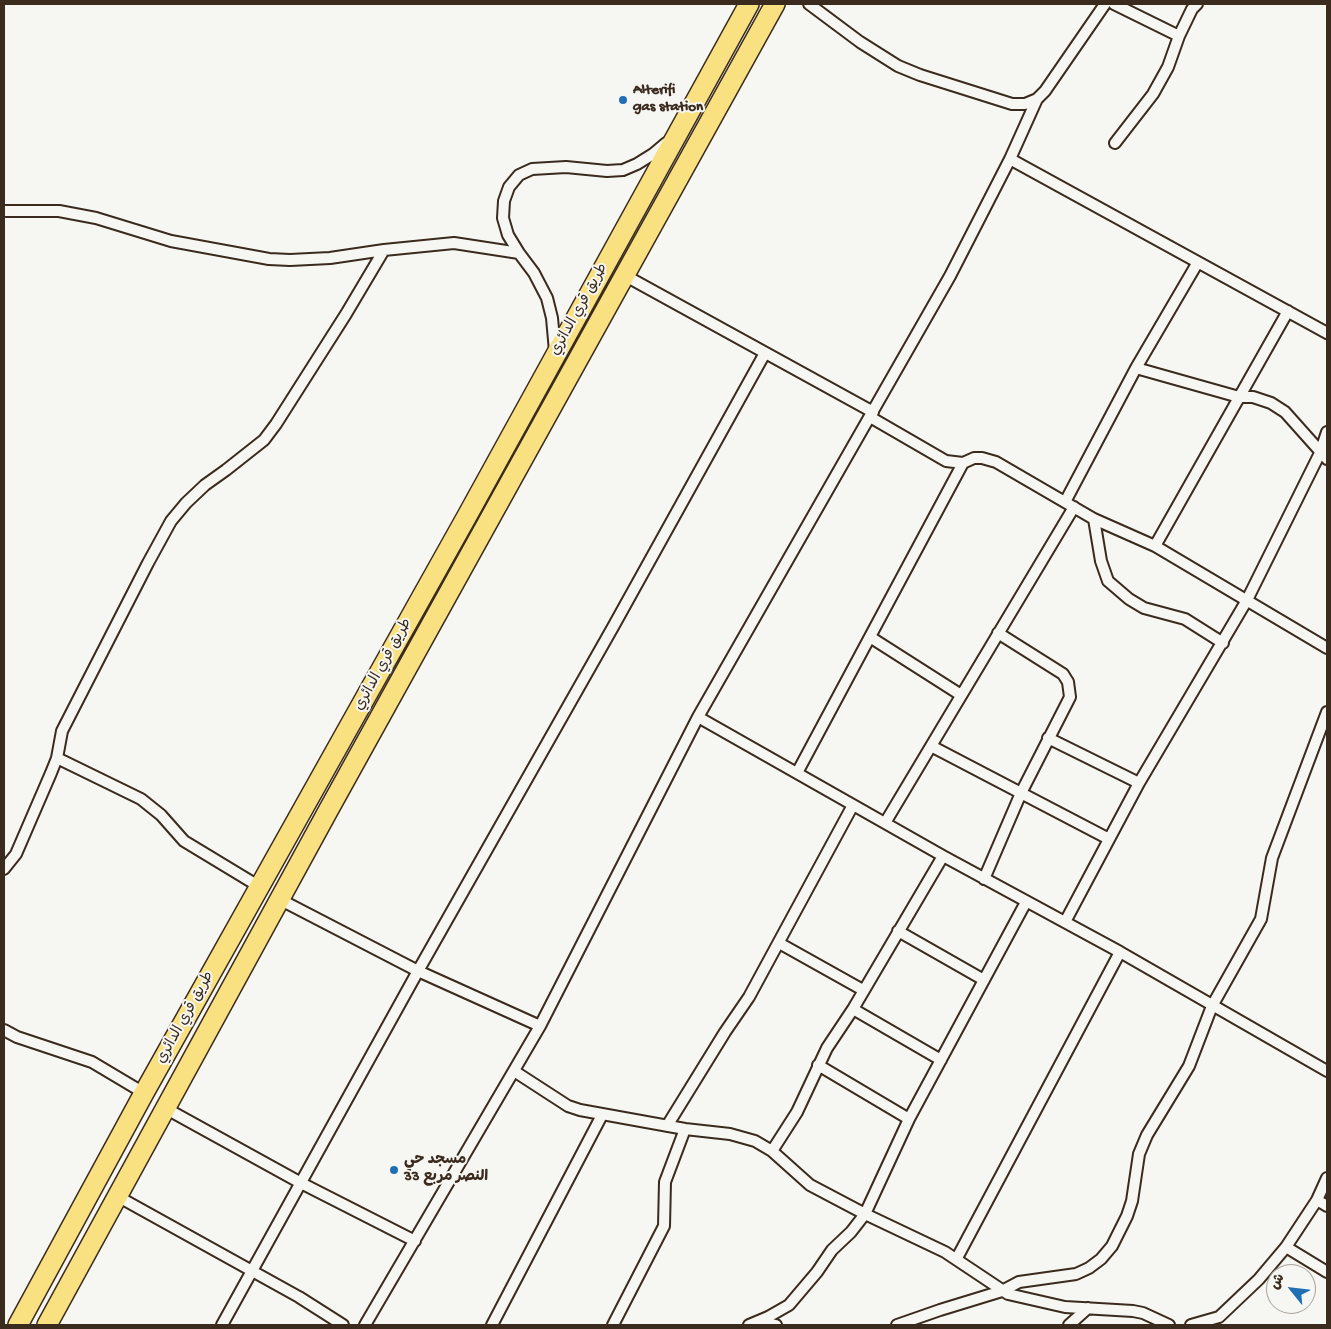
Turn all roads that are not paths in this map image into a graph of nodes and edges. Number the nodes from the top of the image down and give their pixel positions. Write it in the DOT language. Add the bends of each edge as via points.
graph roads {
  1 [pos="749,4"];
  2 [pos="775,4"];
  3 [pos="809,4"];
  4 [pos="1105,4"];
  5 [pos="1114,4"];
  6 [pos="1197,4"];
  7 [pos="1179,36"];
  8 [pos="1037,99"];
  9 [pos="678,134"];
  10 [pos="1115,143"];
  11 [pos="1010,159"];
  12 [pos="4,212"];
  13 [pos="384,250"];
  14 [pos="519,253"];
  15 [pos="1198,262"];
  16 [pos="624,275"];
  17 [pos="1288,311"];
  18 [pos="1327,332"];
  19 [pos="765,353"];
  20 [pos="555,357"];
  21 [pos="1136,368"];
  22 [pos="1240,397"];
  23 [pos="872,414"];
  24 [pos="1327,432"];
  25 [pos="1324,456"];
  26 [pos="963,463"];
  27 [pos="1069,504"];
  28 [pos="1094,519"];
  29 [pos="1155,546"];
  30 [pos="1247,600"];
  31 [pos="998,633"];
  32 [pos="870,637"];
  33 [pos="1223,643"];
  34 [pos="1327,648"];
  35 [pos="961,695"];
  36 [pos="1327,712"];
  37 [pos="698,717"];
  38 [pos="1048,738"];
  39 [pos="931,746"];
  40 [pos="57,758"];
  41 [pos="797,773"];
  42 [pos="1139,783"];
  43 [pos="1021,793"];
  44 [pos="853,805"];
  45 [pos="885,824"];
  46 [pos="1109,839"];
  47 [pos="943,856"];
  48 [pos="4,869"];
  49 [pos="984,879"];
  50 [pos="260,887"];
  51 [pos="279,900"];
  52 [pos="1026,902"];
  53 [pos="1065,922"];
  54 [pos="898,931"];
  55 [pos="779,942"];
  56 [pos="1120,952"];
  57 [pos="418,971"];
  58 [pos="984,980"];
  59 [pos="863,990"];
  60 [pos="1212,1006"];
  61 [pos="853,1010"];
  62 [pos="540,1026"];
  63 [pos="4,1030"];
  64 [pos="941,1060"];
  65 [pos="818,1064"];
  66 [pos="514,1071"];
  67 [pos="1327,1071"];
  68 [pos="144,1093"];
  69 [pos="165,1108"];
  70 [pos="602,1115"];
  71 [pos="909,1119"];
  72 [pos="667,1126"];
  73 [pos="685,1129"];
  74 [pos="772,1151"];
  75 [pos="1327,1178"];
  76 [pos="301,1183"];
  77 [pos="117,1196"];
  78 [pos="1317,1200"];
  79 [pos="1327,1206"];
  80 [pos="864,1214"];
  81 [pos="415,1241"];
  82 [pos="1286,1247"];
  83 [pos="956,1258"];
  84 [pos="252,1270"];
  85 [pos="1327,1272"];
  86 [pos="1002,1291"];
  87 [pos="1088,1308"];
  88 [pos="754,1323"];
  89 [pos="18,1325"];
  90 [pos="47,1325"];
  91 [pos="222,1325"];
  92 [pos="343,1325"];
  93 [pos="365,1325"];
  94 [pos="492,1325"];
  95 [pos="613,1325"];
  96 [pos="776,1325"];
  97 [pos="898,1325"];
  98 [pos="1069,1325"];
  99 [pos="1169,1325"];
  100 [pos="1191,1325"];
  1 -- 9 [label="highway, طريق قري الدائري"];
  2 -- 16 [label="highway, طريق قري الدائري"];
  3 -- 8 [label="street" via="898,66 1012,104 1025,104"];
  4 -- 8 [label="street"];
  5 -- 7 [label="street"];
  6 -- 7 [label="street"];
  7 -- 10 [label="street" via="1168,67 1153,94"];
  8 -- 11 [label="street"];
  9 -- 14 [label="street" via="653,154 623,170 548,167 532,168 519,175 509,187 503,218 508,235"];
  9 -- 20 [label="highway, طريق قري الدائري"];
  11 -- 15 [label="street"];
  11 -- 23 [label="street" via="950,276"];
  12 -- 13 [label="street" via="59,211 96,218 171,241 269,259 330,258"];
  13 -- 14 [label="street" via="454,243"];
  13 -- 40 [label="street" via="264,440 205,485 172,521 62,731"];
  14 -- 20 [label="street" via="534,272 547,298"];
  15 -- 17 [label="street"];
  15 -- 21 [label="street"];
  16 -- 19 [label="street"];
  16 -- 51 [label="highway, طريق قري الدائري"];
  17 -- 18 [label="street"];
  17 -- 22 [label="street"];
  19 -- 23 [label="street"];
  19 -- 57 [label="street"];
  20 -- 50 [label="highway, طريق قري الدائري"];
  21 -- 22 [label="street"];
  21 -- 27 [label="street"];
  22 -- 25 [label="street" via="1271,403 1284,412"];
  22 -- 29 [label="street"];
  23 -- 26 [label="street" via="946,460"];
  23 -- 37 [label="street"];
  24 -- 25 [label="street"];
  25 -- 30 [label="street"];
  26 -- 27 [label="street" via="974,458 996,462"];
  26 -- 32 [label="street"];
  27 -- 28 [label="street"];
  27 -- 31 [label="street"];
  28 -- 29 [label="street"];
  28 -- 33 [label="street" via="1108,581 1144,608 1184,620"];
  29 -- 30 [label="street"];
  30 -- 33 [label="street"];
  30 -- 34 [label="street"];
  31 -- 35 [label="street"];
  31 -- 38 [label="street" via="1063,674 1068,682 1070,697"];
  32 -- 35 [label="street"];
  32 -- 41 [label="street"];
  33 -- 42 [label="street"];
  35 -- 39 [label="street"];
  36 -- 60 [label="street" via="1272,858 1261,919"];
  37 -- 41 [label="street"];
  37 -- 62 [label="street"];
  38 -- 42 [label="street"];
  38 -- 43 [label="street"];
  39 -- 43 [label="street"];
  39 -- 45 [label="street"];
  40 -- 48 [label="street" via="16,854"];
  40 -- 50 [label="street" via="141,799 161,815 184,841"];
  41 -- 44 [label="street"];
  42 -- 46 [label="street"];
  43 -- 46 [label="street"];
  43 -- 49 [label="street"];
  44 -- 45 [label="street"];
  44 -- 55 [label="street"];
  45 -- 47 [label="street"];
  46 -- 53 [label="street"];
  47 -- 49 [label="street"];
  47 -- 54 [label="street"];
  49 -- 52 [label="street"];
  50 -- 68 [label="highway, طريق قري الدائري"];
  51 -- 57 [label="street"];
  51 -- 69 [label="highway, طريق قري الدائري"];
  52 -- 53 [label="street"];
  52 -- 58 [label="street"];
  53 -- 56 [label="street"];
  54 -- 58 [label="street"];
  54 -- 59 [label="street"];
  55 -- 59 [label="street"];
  55 -- 72 [label="street" via="749,997"];
  56 -- 60 [label="street"];
  56 -- 83 [label="street"];
  57 -- 62 [label="street"];
  57 -- 76 [label="street"];
  58 -- 64 [label="street"];
  59 -- 61 [label="street"];
  60 -- 67 [label="street"];
  60 -- 86 [label="street" via="1189,1066 1147,1134 1139,1154 1132,1201 1112,1246 1090,1268 1076,1274 1019,1282"];
  61 -- 64 [label="street"];
  61 -- 65 [label="street"];
  62 -- 66 [label="street"];
  63 -- 68 [label="street" via="92,1062"];
  64 -- 71 [label="street"];
  65 -- 71 [label="street"];
  65 -- 74 [label="street" via="796,1112"];
  66 -- 70 [label="street" via="568,1106"];
  66 -- 81 [label="street"];
  68 -- 89 [label="highway, طريق قري الدائري"];
  69 -- 76 [label="street"];
  69 -- 77 [label="highway, طريق قري الدائري"];
  70 -- 72 [label="street"];
  70 -- 94 [label="street"];
  71 -- 80 [label="street"];
  72 -- 73 [label="street"];
  73 -- 74 [label="street" via="730,1134"];
  73 -- 95 [label="street" via="665,1182 664,1226"];
  74 -- 80 [label="street" via="810,1185"];
  75 -- 78 [label="street"];
  76 -- 81 [label="street"];
  76 -- 84 [label="street"];
  77 -- 84 [label="street"];
  77 -- 90 [label="highway, طريق قري الدائري"];
  78 -- 79 [label="street"];
  78 -- 82 [label="street"];
  80 -- 83 [label="street"];
  80 -- 88 [label="street" via="789,1304"];
  81 -- 93 [label="street"];
  82 -- 85 [label="street"];
  82 -- 100 [label="street" via="1227,1311 1211,1321"];
  83 -- 86 [label="street"];
  84 -- 91 [label="street"];
  84 -- 92 [label="street"];
  86 -- 87 [label="street" via="1065,1307"];
  86 -- 97 [label="street"];
  87 -- 98 [label="street"];
  87 -- 99 [label="street" via="1143,1313"];
  88 -- 96 [label="street"];
}
